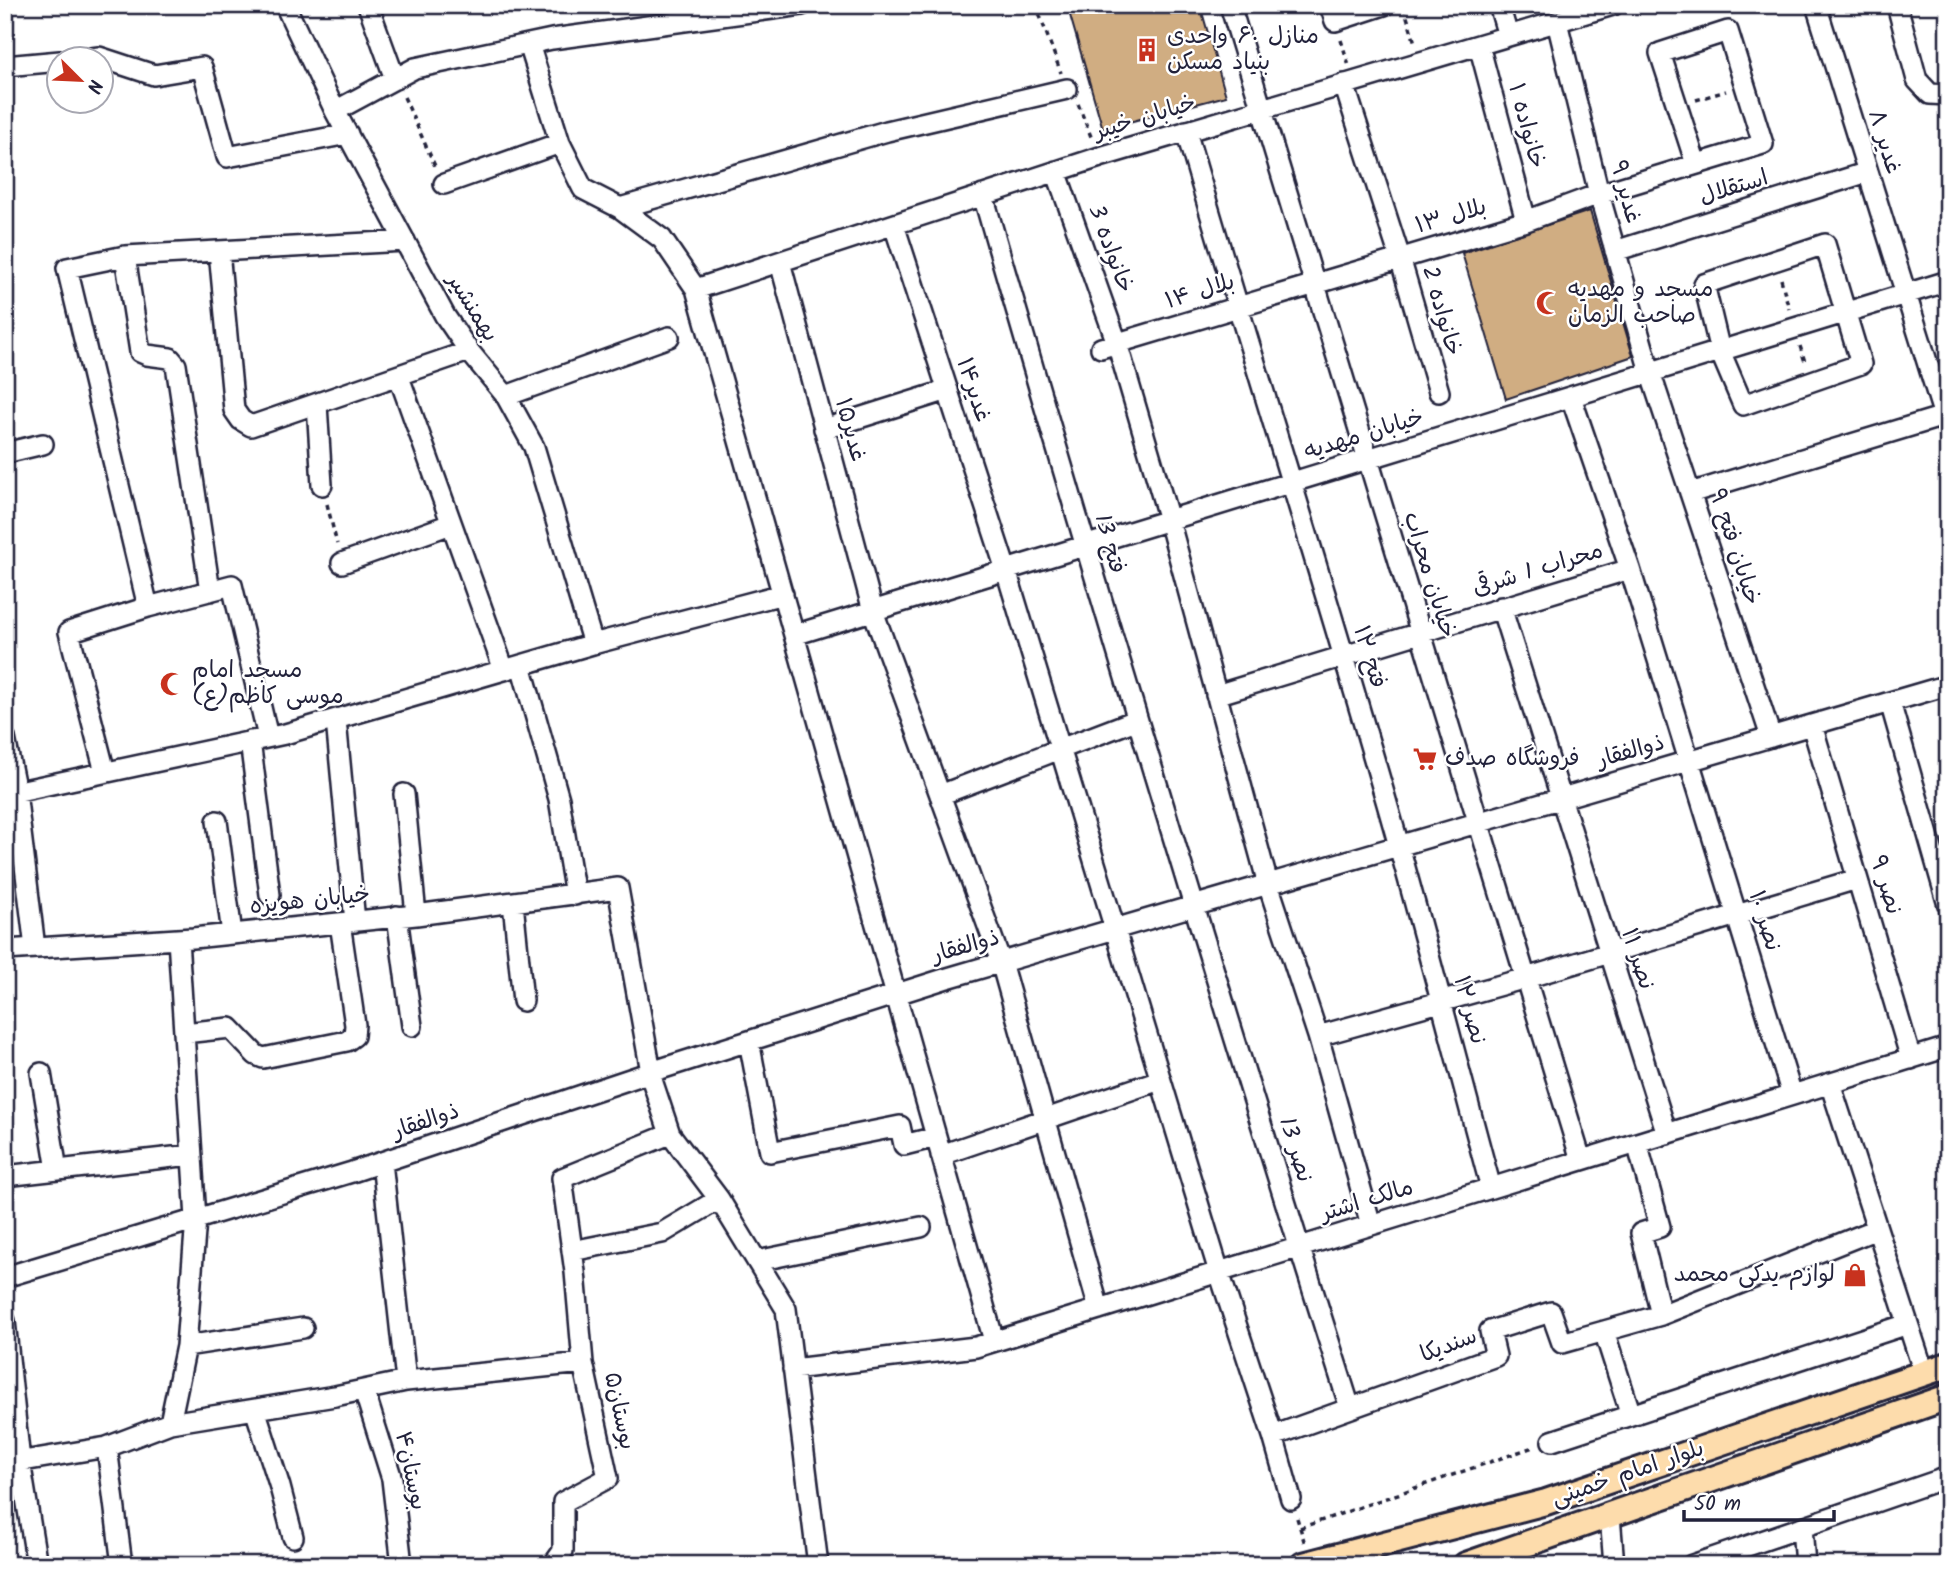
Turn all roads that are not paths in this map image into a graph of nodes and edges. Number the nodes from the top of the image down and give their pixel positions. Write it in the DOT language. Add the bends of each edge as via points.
graph roads {
  1 [pos="285,5"];
  2 [pos="368,5"];
  3 [pos="802,5"];
  4 [pos="1230,5"];
  5 [pos="1384,5"];
  6 [pos="1499,5"];
  7 [pos="1613,5"];
  8 [pos="1816,5"];
  9 [pos="1896,5"];
  10 [pos="1333,13"];
  11 [pos="1558,22"];
  12 [pos="1508,36"];
  13 [pos="529,44"];
  14 [pos="1479,45"];
  15 [pos="46,62"];
  16 [pos="116,63"];
  17 [pos="5,66"];
  18 [pos="396,79"];
  19 [pos="1349,83"];
  20 [pos="1067,89"];
  21 [pos="1939,94"];
  22 [pos="1261,109"];
  23 [pos="335,111"];
  24 [pos="1186,131"];
  25 [pos="348,134"];
  26 [pos="560,143"];
  27 [pos="1696,164"];
  28 [pos="1056,172"];
  29 [pos="1868,172"];
  30 [pos="443,184"];
  31 [pos="1599,194"];
  32 [pos="983,195"];
  33 [pos="620,208"];
  34 [pos="1526,221"];
  35 [pos="894,225"];
  36 [pos="405,241"];
  37 [pos="219,251"];
  38 [pos="1615,251"];
  39 [pos="125,256"];
  40 [pos="1400,258"];
  41 [pos="780,262"];
  42 [pos="1948,281"];
  43 [pos="1314,283"];
  44 [pos="695,289"];
  45 [pos="1906,294"];
  46 [pos="1236,307"];
  47 [pos="1846,312"];
  48 [pos="669,337"];
  49 [pos="1109,345"];
  50 [pos="469,351"];
  51 [pos="1720,351"];
  52 [pos="1650,372"];
  53 [pos="399,377"];
  54 [pos="948,390"];
  55 [pos="1439,392"];
  56 [pos="506,397"];
  57 [pos="1571,397"];
  58 [pos="317,404"];
  59 [pos="1946,423"];
  60 [pos="824,429"];
  61 [pos="43,444"];
  62 [pos="5,453"];
  63 [pos="1368,459"];
  64 [pos="1292,483"];
  65 [pos="322,485"];
  66 [pos="1690,493"];
  67 [pos="1169,520"];
  68 [pos="452,524"];
  69 [pos="1084,546"];
  70 [pos="342,563"];
  71 [pos="1630,569"];
  72 [pos="1006,570"];
  73 [pos="210,591"];
  74 [pos="783,594"];
  75 [pos="148,607"];
  76 [pos="1501,607"];
  77 [pos="873,611"];
  78 [pos="1420,631"];
  79 [pos="794,635"];
  80 [pos="593,644"];
  81 [pos="1343,655"];
  82 [pos="512,667"];
  83 [pos="1948,685"];
  84 [pos="1216,695"];
  85 [pos="1889,702"];
  86 [pos="336,720"];
  87 [pos="1136,720"];
  88 [pos="1812,725"];
  89 [pos="1771,737"];
  90 [pos="5,738"];
  91 [pos="259,739"];
  92 [pos="1059,749"];
  93 [pos="1689,761"];
  94 [pos="105,772"];
  95 [pos="11,793"];
  96 [pos="404,794"];
  97 [pos="940,795"];
  98 [pos="1560,799"];
  99 [pos="218,821"];
  100 [pos="1479,822"];
  101 [pos="1399,846"];
  102 [pos="1857,879"];
  103 [pos="1268,884"];
  104 [pos="270,895"];
  105 [pos="575,895"];
  106 [pos="513,903"];
  107 [pos="1948,905"];
  108 [pos="1193,906"];
  109 [pos="407,915"];
  110 [pos="1737,915"];
  111 [pos="347,922"];
  112 [pos="1114,929"];
  113 [pos="232,934"];
  114 [pos="178,939"];
  115 [pos="35,948"];
  116 [pos="5,950"];
  117 [pos="1609,953"];
  118 [pos="1001,962"];
  119 [pos="1526,978"];
  120 [pos="895,994"];
  121 [pos="523,1001"];
  122 [pos="1441,1002"];
  123 [pos="412,1026"];
  124 [pos="184,1034"];
  125 [pos="1318,1036"];
  126 [pos="749,1041"];
  127 [pos="1948,1047"];
  128 [pos="1911,1059"];
  129 [pos="651,1072"];
  130 [pos="41,1073"];
  131 [pos="1160,1080"];
  132 [pos="1830,1083"];
  133 [pos="1792,1095"];
  134 [pos="1045,1120"];
  135 [pos="670,1134"];
  136 [pos="1667,1134"];
  137 [pos="1637,1143"];
  138 [pos="938,1146"];
  139 [pos="191,1155"];
  140 [pos="1581,1160"];
  141 [pos="382,1162"];
  142 [pos="57,1170"];
  143 [pos="5,1176"];
  144 [pos="1491,1188"];
  145 [pos="719,1199"];
  146 [pos="196,1219"];
  147 [pos="1371,1225"];
  148 [pos="920,1227"];
  149 [pos="1877,1229"];
  150 [pos="1299,1247"];
  151 [pos="572,1251"];
  152 [pos="757,1261"];
  153 [pos="1219,1272"];
  154 [pos="5,1277"];
  155 [pos="1098,1309"];
  156 [pos="1661,1315"];
  157 [pos="5,1321"];
  158 [pos="1908,1324"];
  159 [pos="303,1328"];
  160 [pos="1604,1331"];
  161 [pos="7,1341"];
  162 [pos="994,1341"];
  163 [pos="186,1346"];
  164 [pos="583,1363"];
  165 [pos="1948,1364"];
  166 [pos="793,1369"];
  167 [pos="1924,1373"];
  168 [pos="406,1381"];
  169 [pos="364,1390"];
  170 [pos="1948,1397"];
  171 [pos="1350,1408"];
  172 [pos="255,1409"];
  173 [pos="1631,1415"];
  174 [pos="170,1423"];
  175 [pos="1273,1436"];
  176 [pos="1552,1441"];
  177 [pos="107,1447"];
  178 [pos="13,1462"];
  179 [pos="1948,1477"];
  180 [pos="1291,1499"];
  181 [pos="1610,1516"];
  182 [pos="1802,1527"];
  183 [pos="293,1537"];
  184 [pos="1347,1559"];
  185 [pos="1307,1564"];
  186 [pos="37,1565"];
  187 [pos="122,1565"];
  188 [pos="402,1565"];
  189 [pos="553,1565"];
  190 [pos="818,1565"];
  191 [pos="1466,1565"];
  192 [pos="1614,1565"];
  193 [pos="1692,1565"];
  194 [pos="1805,1565"];
  1 -- 23 [label="street, بهمنشیر"];
  2 -- 18 [label="street"];
  3 -- 13 [label="street"];
  4 -- 22 [label="street, خیابان محراب"];
  5 -- 10 [label="street"];
  6 -- 12 [label="street"];
  7 -- 11 [label="street, خیابان خیبر"];
  8 -- 29 [label="street, غدیر ۸"];
  9 -- 21 [label="street" via="1917,80"];
  11 -- 12 [label="street, خیابان خیبر"];
  11 -- 31 [label="street, غدیر ۹"];
  12 -- 14 [label="street, خیابان خیبر"];
  13 -- 18 [label="street" via="415,68"];
  13 -- 26 [label="street"];
  14 -- 19 [label="street, خیابان خیبر"];
  14 -- 34 [label="street, خانواده ۱"];
  15 -- 17 [label="street"];
  16 -- 25 [label="street" via="154,75 202,67 227,156"];
  18 -- 23 [label="street"];
  19 -- 22 [label="street, خیابان خیبر"];
  19 -- 40 [label="street, خانواده 2"];
  20 -- 33 [label="street" via="887,131"];
  22 -- 24 [label="street, خیابان خیبر"];
  22 -- 43 [label="street, خیابان محراب"];
  23 -- 25 [label="street, بهمنشیر"];
  24 -- 28 [label="street, خیابان خیبر"];
  24 -- 46 [label="street, فتح ۱۲"];
  25 -- 36 [label="street, بهمنشیر"];
  26 -- 30 [label="street"];
  26 -- 33 [label="street" via="583,189"];
  27 -- 27 [label="street, بلال ۱۳" via="1763,144 1728,31 1660,54"];
  27 -- 31 [label="street, بلال ۱۳"];
  28 -- 32 [label="street, خیابان خیبر"];
  28 -- 49 [label="street, خانواده 3"];
  29 -- 38 [label="street, استقلال"];
  29 -- 45 [label="street, غدیر ۸"];
  31 -- 34 [label="street, بلال ۱۳"];
  31 -- 38 [label="street, غدیر ۹"];
  32 -- 35 [label="street, خیابان خیبر"];
  32 -- 69 [label="street, فتح 13"];
  33 -- 44 [label="street" via="662,239"];
  34 -- 40 [label="street, بلال ۱۳"];
  35 -- 41 [label="street, خیابان خیبر"];
  35 -- 54 [label="street, غدیر۱۴"];
  36 -- 37 [label="street"];
  36 -- 50 [label="street, بهمنشیر"];
  37 -- 39 [label="street"];
  37 -- 58 [label="street" via="234,410 251,426"];
  38 -- 52 [label="street, غدیر ۹"];
  39 -- 73 [label="street" via="140,352 170,358 176,365"];
  39 -- 75 [label="street" via="67,268"];
  40 -- 43 [label="street, بلال ۱۳"];
  40 -- 55 [label="street, خانواده 2"];
  41 -- 44 [label="street, خیابان خیبر"];
  41 -- 60 [label="street, غدیر۱۵"];
  42 -- 45 [label="street, خیابان مهدیه"];
  43 -- 46 [label="street, بلال ۱۴"];
  43 -- 63 [label="street, خیابان محراب"];
  44 -- 74 [label="street"];
  45 -- 47 [label="street, خیابان مهدیه"];
  45 -- 59 [label="street, غدیر ۸"];
  46 -- 49 [label="street, بلال ۱۴"];
  46 -- 64 [label="street, فتح ۱۲"];
  47 -- 51 [label="street, خیابان مهدیه"];
  47 -- 51 [label="street" via="1861,364 1743,405"];
  47 -- 51 [label="street" via="1825,244 1703,284"];
  48 -- 56 [label="street"];
  49 -- 67 [label="street, خانواده 3"];
  50 -- 53 [label="street"];
  50 -- 56 [label="street, بهمنشیر"];
  51 -- 52 [label="street, خیابان مهدیه"];
  52 -- 57 [label="street, خیابان مهدیه"];
  52 -- 66 [label="street, خیابان فتح ۹"];
  53 -- 58 [label="street"];
  53 -- 68 [label="street"];
  54 -- 60 [label="street"];
  54 -- 72 [label="street, غدیر۱۴"];
  56 -- 80 [label="street, بهمنشیر" via="534,447"];
  57 -- 63 [label="street, خیابان مهدیه"];
  57 -- 71 [label="street, نصر ۱۰"];
  58 -- 65 [label="street"];
  59 -- 66 [label="street"];
  60 -- 77 [label="street, غدیر۱۵"];
  61 -- 62 [label="street"];
  63 -- 64 [label="street, خیابان مهدیه"];
  63 -- 78 [label="street, خیابان محراب"];
  64 -- 67 [label="street, خیابان مهدیه"];
  64 -- 81 [label="street, فتح ۱۲"];
  66 -- 89 [label="street, خیابان فتح ۹"];
  67 -- 69 [label="street, خیابان مهدیه"];
  67 -- 84 [label="street, خانواده 3"];
  68 -- 70 [label="street"];
  68 -- 82 [label="street"];
  69 -- 72 [label="street, خیابان مهدیه"];
  69 -- 87 [label="street, فتح 13"];
  71 -- 76 [label="street, محراب 1 شرقی"];
  71 -- 93 [label="street, نصر ۱۰"];
  72 -- 77 [label="street, خیابان مهدیه"];
  72 -- 92 [label="street, غدیر۱۴"];
  73 -- 75 [label="street"];
  73 -- 91 [label="street" via="232,585"];
  74 -- 79 [label="street"];
  74 -- 80 [label="street"];
  75 -- 94 [label="street" via="69,632"];
  76 -- 78 [label="street, محراب 1 شرقی"];
  76 -- 98 [label="street, نصر ۱۱"];
  77 -- 79 [label="street, خیابان مهدیه"];
  77 -- 97 [label="street, غدیر۱۵"];
  78 -- 81 [label="street, محراب 1 شرقی"];
  78 -- 100 [label="street, خیابان محراب"];
  79 -- 120 [label="street"];
  80 -- 82 [label="street"];
  81 -- 84 [label="street, محراب 1 شرقی"];
  81 -- 101 [label="street, فتح ۱۲"];
  82 -- 86 [label="street"];
  82 -- 105 [label="street" via="559,799"];
  83 -- 85 [label="street, ذوالفقار"];
  84 -- 103 [label="street, خانواده 3"];
  85 -- 88 [label="street, ذوالفقار"];
  85 -- 107 [label="street"];
  86 -- 91 [label="street"];
  86 -- 111 [label="street"];
  87 -- 92 [label="street"];
  87 -- 108 [label="street, فتح 13"];
  88 -- 89 [label="street, ذوالفقار"];
  88 -- 102 [label="street, نصر ۹"];
  89 -- 93 [label="street, ذوالفقار"];
  90 -- 95 [label="street"];
  91 -- 94 [label="street"];
  91 -- 104 [label="street"];
  92 -- 97 [label="street"];
  92 -- 112 [label="street, غدیر۱۴"];
  93 -- 98 [label="street, ذوالفقار"];
  93 -- 110 [label="street, نصر ۱۰"];
  94 -- 95 [label="street"];
  95 -- 115 [label="street"];
  96 -- 109 [label="street"];
  97 -- 118 [label="street, غدیر۱۵"];
  98 -- 100 [label="street, ذوالفقار"];
  98 -- 117 [label="street, نصر ۱۱"];
  99 -- 113 [label="street"];
  100 -- 101 [label="street, ذوالفقار"];
  100 -- 119 [label="street, خیابان محراب"];
  101 -- 103 [label="street, ذوالفقار"];
  101 -- 122 [label="street, نصر ۱۲"];
  102 -- 110 [label="street"];
  102 -- 128 [label="street, نصر ۹"];
  103 -- 108 [label="street, ذوالفقار"];
  103 -- 125 [label="street, خانواده 3"];
  105 -- 106 [label="street, خیابان هویزه"];
  105 -- 129 [label="street, خیابان هویزه" via="618,888"];
  106 -- 109 [label="street, خیابان هویزه"];
  106 -- 121 [label="street"];
  108 -- 112 [label="street, ذوالفقار"];
  108 -- 150 [label="street, نصر 13"];
  109 -- 111 [label="street, خیابان هویزه"];
  109 -- 123 [label="street"];
  110 -- 117 [label="street"];
  110 -- 133 [label="street, نصر ۱۰"];
  111 -- 113 [label="street, خیابان هویزه"];
  111 -- 124 [label="street" via="355,1025 354,1036 347,1041 264,1058 230,1028"];
  112 -- 118 [label="street, ذوالفقار"];
  112 -- 131 [label="street, غدیر۱۴"];
  113 -- 114 [label="street, خیابان هویزه"];
  114 -- 115 [label="street, خیابان هویزه"];
  114 -- 124 [label="street"];
  115 -- 116 [label="street, خیابان هویزه"];
  117 -- 119 [label="street"];
  117 -- 136 [label="street, نصر ۱۱"];
  118 -- 120 [label="street, ذوالفقار"];
  118 -- 134 [label="street, غدیر۱۵"];
  119 -- 122 [label="street"];
  119 -- 140 [label="street, خیابان محراب"];
  120 -- 126 [label="street, ذوالفقار"];
  120 -- 138 [label="street"];
  122 -- 125 [label="street"];
  122 -- 144 [label="street, نصر ۱۲"];
  124 -- 139 [label="street"];
  125 -- 147 [label="street, خانواده 3"];
  126 -- 129 [label="street, ذوالفقار"];
  126 -- 138 [label="street" via="770,1152 900,1126 904,1145"];
  127 -- 128 [label="street, مالک اشتر"];
  128 -- 132 [label="street, مالک اشتر"];
  129 -- 135 [label="street"];
  129 -- 141 [label="street, ذوالفقار"];
  130 -- 142 [label="street"];
  131 -- 134 [label="street"];
  131 -- 153 [label="street, غدیر۱۴"];
  132 -- 133 [label="street, مالک اشتر"];
  132 -- 149 [label="street"];
  133 -- 136 [label="street, مالک اشتر"];
  134 -- 138 [label="street"];
  134 -- 155 [label="street, غدیر۱۵"];
  135 -- 145 [label="street"];
  135 -- 151 [label="street" via="562,1178"];
  136 -- 137 [label="street, مالک اشتر"];
  137 -- 140 [label="street, مالک اشتر"];
  137 -- 156 [label="street" via="1660,1227 1641,1233"];
  138 -- 162 [label="street"];
  139 -- 142 [label="street"];
  139 -- 146 [label="street"];
  140 -- 144 [label="street, مالک اشتر"];
  141 -- 146 [label="street, ذوالفقار"];
  141 -- 168 [label="street"];
  142 -- 143 [label="street"];
  144 -- 147 [label="street, مالک اشتر"];
  145 -- 151 [label="street" via="663,1233"];
  145 -- 152 [label="street"];
  146 -- 154 [label="street, ذوالفقار"];
  146 -- 163 [label="street"];
  147 -- 150 [label="street, مالک اشتر"];
  148 -- 152 [label="street"];
  149 -- 156 [label="street, سندیکا"];
  149 -- 158 [label="street"];
  150 -- 153 [label="street, مالک اشتر"];
  150 -- 171 [label="street, نصر 13"];
  151 -- 164 [label="street"];
  152 -- 166 [label="street" via="786,1309"];
  153 -- 155 [label="street, مالک اشتر"];
  153 -- 175 [label="street"];
  155 -- 162 [label="street, مالک اشتر"];
  156 -- 160 [label="street, سندیکا"];
  157 -- 161 [label="street"];
  158 -- 167 [label="street"];
  158 -- 173 [label="street"];
  159 -- 163 [label="street"];
  160 -- 171 [label="street, سندیکا" via="1562,1343 1551,1312 1490,1331 1496,1356"];
  160 -- 173 [label="street"];
  161 -- 178 [label="street"];
  162 -- 166 [label="street, مالک اشتر"];
  163 -- 174 [label="street"];
  164 -- 168 [label="street"];
  164 -- 189 [label="street, بوستان۵" via="608,1478 563,1502 563,1551"];
  165 -- 167 [label="main road, بلوار امام خمینی"];
  166 -- 190 [label="street"];
  167 -- 184 [label="main road, بلوار امام خمینی" via="1546,1502"];
  168 -- 169 [label="street"];
  169 -- 172 [label="street"];
  169 -- 188 [label="street, بوستان۴" via="392,1479"];
  170 -- 181 [label="main road, بلوار امام خمینی"];
  171 -- 175 [label="street, سندیکا"];
  172 -- 174 [label="street"];
  172 -- 183 [label="street"];
  173 -- 176 [label="street"];
  174 -- 177 [label="street"];
  175 -- 180 [label="street"];
  177 -- 178 [label="street"];
  177 -- 187 [label="street"];
  178 -- 186 [label="street"];
  179 -- 182 [label="street"];
  181 -- 191 [label="main road, بلوار امام خمینی"];
  181 -- 192 [label="street"];
  182 -- 193 [label="street"];
  182 -- 194 [label="street"];
  184 -- 185 [label="main road, بلوار امام خمینی"];
}
